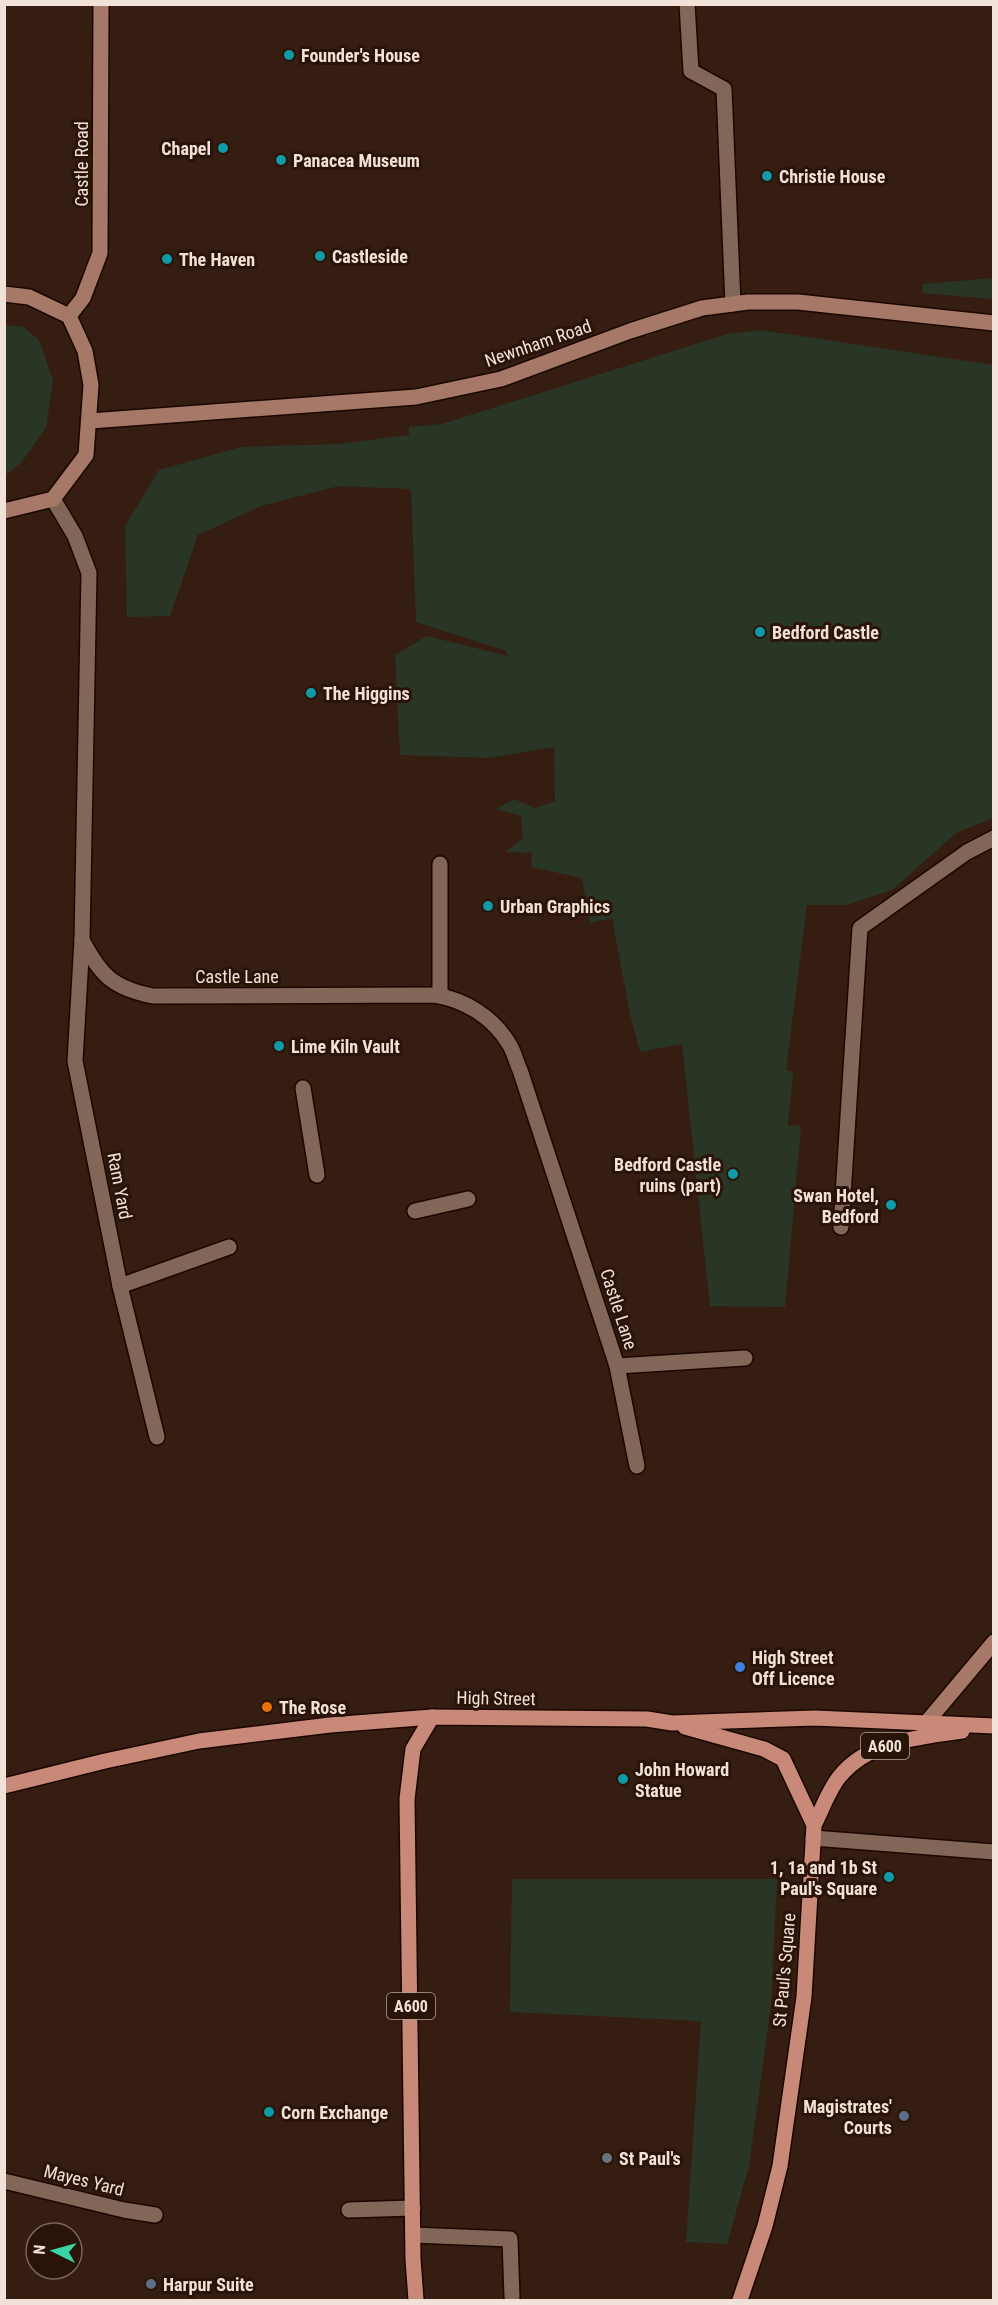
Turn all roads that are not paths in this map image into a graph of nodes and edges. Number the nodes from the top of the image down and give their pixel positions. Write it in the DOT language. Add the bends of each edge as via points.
graph roads {
  1 [pos="101,4"];
  2 [pos="687,4"];
  3 [pos="4,294"];
  4 [pos="733,304"];
  5 [pos="69,316"];
  6 [pos="993,323"];
  7 [pos="90,421"];
  8 [pos="53,499"];
  9 [pos="4,511"];
  10 [pos="993,838"];
  11 [pos="440,864"];
  12 [pos="82,940"];
  13 [pos="440,996"];
  14 [pos="303,1088"];
  15 [pos="317,1175"];
  16 [pos="468,1199"];
  17 [pos="415,1211"];
  18 [pos="841,1227"];
  19 [pos="229,1247"];
  20 [pos="120,1286"];
  21 [pos="745,1358"];
  22 [pos="617,1366"];
  23 [pos="157,1437"];
  24 [pos="637,1466"];
  25 [pos="993,1642"];
  26 [pos="432,1717"];
  27 [pos="672,1723"];
  28 [pos="926,1723"];
  29 [pos="993,1726"];
  30 [pos="4,1786"];
  31 [pos="813,1831"];
  32 [pos="993,1852"];
  33 [pos="4,2181"];
  34 [pos="413,2208"];
  35 [pos="349,2210"];
  36 [pos="155,2216"];
  37 [pos="413,2235"];
  38 [pos="512,2297"];
  39 [pos="416,2301"];
  40 [pos="740,2301"];
  1 -- 5 [label="street, Castle Road" via="100,253 82,298"];
  2 -- 4 [label="street" via="691,71 724,90"];
  3 -- 5 [label="street" via="29,297"];
  4 -- 6 [label="street, Newnham Road" via="798,302"];
  4 -- 7 [label="street, Newnham Road" via="692,311 501,379 416,397"];
  5 -- 7 [label="street" via="85,351 91,386"];
  7 -- 8 [label="street" via="86,455"];
  8 -- 9 [label="street"];
  8 -- 12 [label="street" via="75,536 89,573"];
  10 -- 18 [label="street" via="860,928"];
  11 -- 13 [label="street"];
  12 -- 13 [label="street, Castle Lane" via="111,981 129,991 153,996"];
  12 -- 20 [label="street, Ram Yard" via="75,1061"];
  13 -- 22 [label="street, Castle Lane" via="477,1010 509,1043"];
  14 -- 15 [label="street"];
  16 -- 17 [label="street"];
  19 -- 20 [label="street"];
  20 -- 23 [label="street, Ram Yard"];
  21 -- 22 [label="street, Castle Lane"];
  22 -- 24 [label="street, Castle Lane"];
  25 -- 28 [label="street"];
  26 -- 27 [label="main road, High Street / A600" via="647,1719"];
  26 -- 30 [label="main road, High Street / A600" via="199,1741"];
  26 -- 34 [label="main road, A600" via="413,1749 407,1799"];
  27 -- 28 [label="main road, High Street / A600" via="799,1718"];
  27 -- 31 [label="main road, St Paul's Square / A600" via="764,1749 783,1759"];
  28 -- 29 [label="main road, High Street / A600"];
  29 -- 31 [label="main road, A600" via="897,1741 863,1755 839,1777"];
  31 -- 32 [label="street"];
  31 -- 40 [label="main road, St Paul's Square / A600" via="804,1997 780,2166"];
  33 -- 36 [label="street, Mayes Yard"];
  34 -- 35 [label="street"];
  34 -- 37 [label="main road, A600"];
  37 -- 38 [label="street" via="510,2239"];
  37 -- 39 [label="main road, A600"];
}
